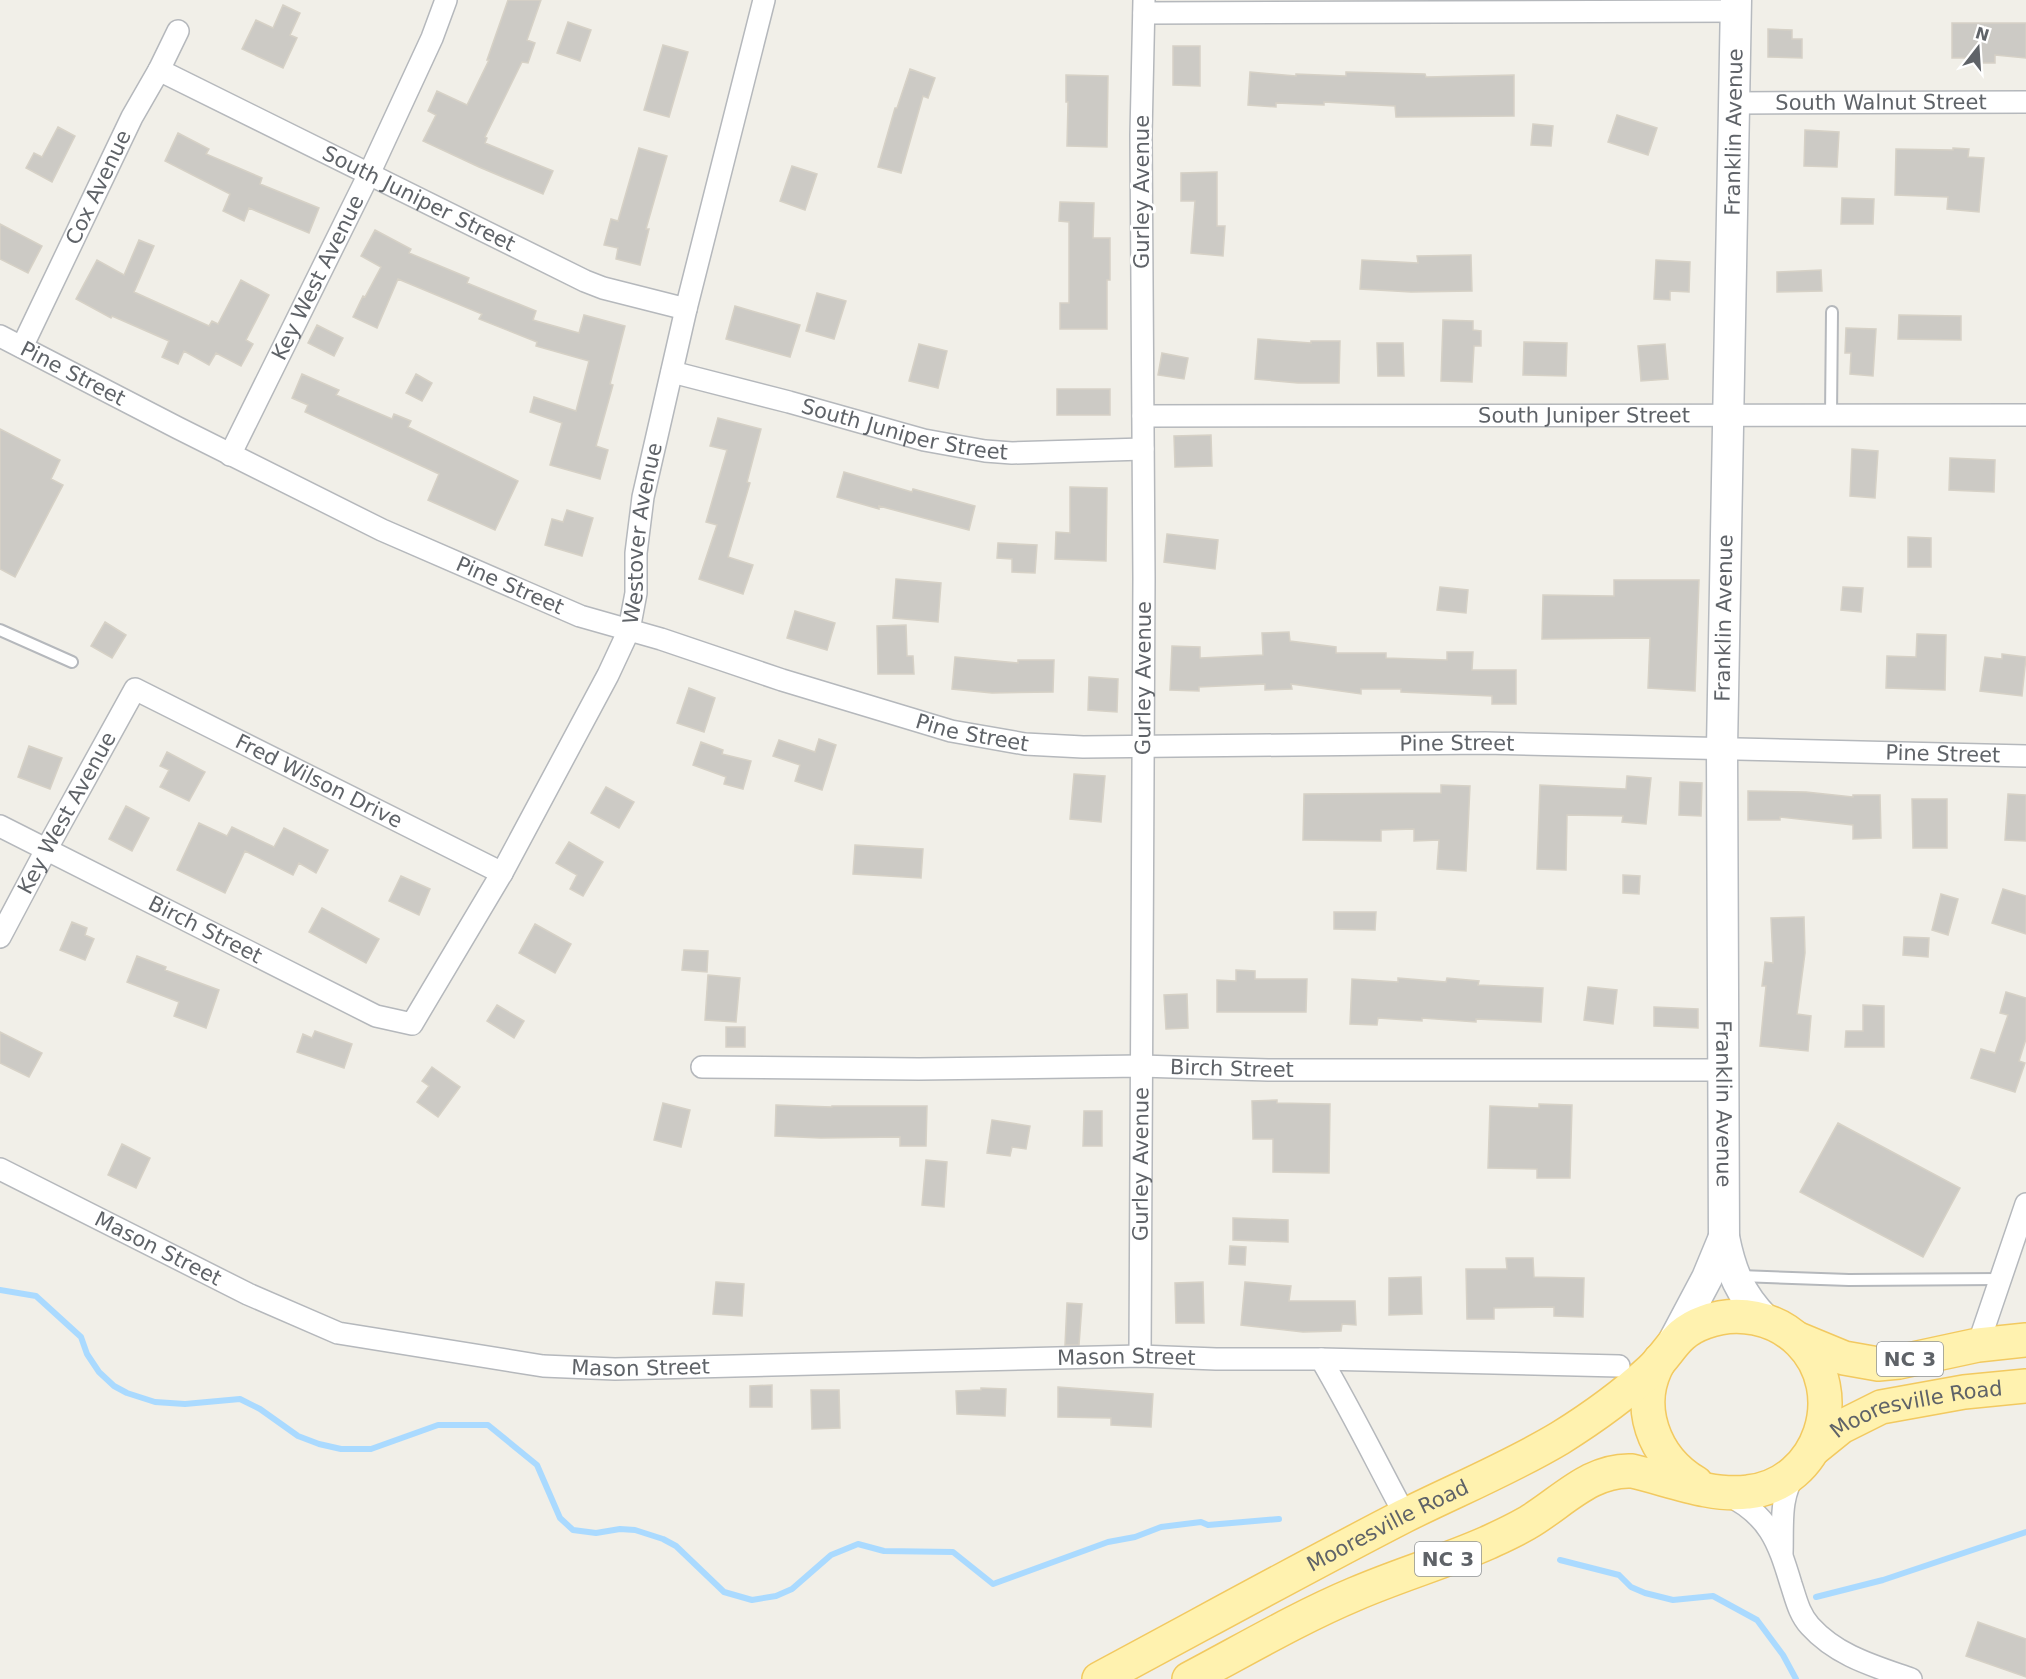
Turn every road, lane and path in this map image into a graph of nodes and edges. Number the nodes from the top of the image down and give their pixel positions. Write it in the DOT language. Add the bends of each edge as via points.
graph roads {
  1 [pos="446,0"];
  2 [pos="764,0"];
  3 [pos="1736,6"];
  4 [pos="1144,7"];
  5 [pos="178,31"];
  6 [pos="159,70"];
  7 [pos="2026,102"];
  8 [pos="1735,103"];
  9 [pos="369,174"];
  10 [pos="686,309"];
  11 [pos="1832,312"];
  12 [pos="0,336"];
  13 [pos="22,347"];
  14 [pos="672,372"];
  15 [pos="1831,415"];
  16 [pos="2026,415"];
  17 [pos="1143,416"];
  18 [pos="1728,416"];
  19 [pos="1143,449"];
  20 [pos="230,455"];
  21 [pos="0,630"];
  22 [pos="629,630"];
  23 [pos="72,662"];
  24 [pos="135,689"];
  25 [pos="1144,747"];
  26 [pos="1722,748"];
  27 [pos="2026,756"];
  28 [pos="0,826"];
  29 [pos="46,850"];
  30 [pos="502,873"];
  31 [pos="0,937"];
  32 [pos="412,1024"];
  33 [pos="1141,1066"];
  34 [pos="702,1067"];
  35 [pos="1724,1070"];
  36 [pos="0,1169"];
  37 [pos="2026,1204"];
  38 [pos="1724,1237"];
  39 [pos="1734,1275"];
  40 [pos="2000,1279"];
  41 [pos="1765,1320"];
  42 [pos="1797,1339"];
  43 [pos="2026,1340"];
  44 [pos="1978,1345"];
  45 [pos="1668,1349"];
  46 [pos="1140,1356"];
  47 [pos="1321,1359"];
  48 [pos="1619,1366"];
  49 [pos="2026,1386"];
  50 [pos="1807,1458"];
  51 [pos="1717,1491"];
  52 [pos="1405,1515"];
  53 [pos="1782,1554"];
  54 [pos="1099,1679"];
  55 [pos="1189,1679"];
  56 [pos="1911,1679"];
  1 -- 9 [label="street, Key West Avenue"];
  2 -- 10 [label="street, Westover Avenue"];
  3 -- 4 [label="street"];
  3 -- 8 [label="street, Franklin Avenue"];
  4 -- 17 [label="street, Gurley Avenue"];
  5 -- 6 [label="street, Cox Avenue"];
  6 -- 9 [label="street, South Juniper Street"];
  6 -- 13 [label="street, Cox Avenue" via="132,117"];
  7 -- 8 [label="street, South Walnut Street"];
  8 -- 18 [label="street, Franklin Avenue"];
  9 -- 10 [label="street, South Juniper Street" via="585,281"];
  9 -- 20 [label="street, Key West Avenue"];
  10 -- 14 [label="street, Westover Avenue"];
  11 -- 15 [label="lane"];
  12 -- 13 [label="street, Pine Street"];
  13 -- 20 [label="street, Pine Street"];
  14 -- 19 [label="street, South Juniper Street" via="924,440 985,451"];
  14 -- 22 [label="street, Westover Avenue" via="643,497 636,593"];
  15 -- 16 [label="street, South Juniper Street"];
  15 -- 18 [label="street, South Juniper Street"];
  17 -- 18 [label="street, South Juniper Street"];
  17 -- 19 [label="street, Gurley Avenue"];
  18 -- 26 [label="street, Franklin Avenue"];
  19 -- 25 [label="street, Gurley Avenue"];
  20 -- 22 [label="street, Pine Street" via="382,530 580,616"];
  21 -- 23 [label="lane"];
  22 -- 25 [label="street, Pine Street" via="951,731 1025,744"];
  22 -- 30 [label="street, Westover Avenue" via="609,675"];
  24 -- 29 [label="street, Key West Avenue"];
  24 -- 30 [label="street, Fred Wilson Drive"];
  25 -- 26 [label="street, Pine Street" via="1485,743"];
  25 -- 33 [label="street, Gurley Avenue"];
  26 -- 27 [label="street, Pine Street"];
  26 -- 35 [label="street, Franklin Avenue"];
  28 -- 29 [label="street, Birch Street"];
  29 -- 31 [label="street, Key West Avenue"];
  29 -- 32 [label="street, Birch Street" via="376,1016"];
  30 -- 32 [label="street, Westover Avenue"];
  33 -- 34 [label="street, Birch Street"];
  33 -- 35 [label="street, Birch Street" via="1268,1070"];
  33 -- 46 [label="street, Gurley Avenue"];
  35 -- 38 [label="street, Franklin Avenue"];
  36 -- 46 [label="street, Mason Street" via="248,1294 338,1333 543,1366 615,1369"];
  37 -- 40 [label="street"];
  38 -- 39 [label="street, Franklin Avenue"];
  38 -- 45 [label="street, Franklin Avenue" via="1707,1278"];
  39 -- 40 [label="lane" via="1849,1280"];
  39 -- 41 [label="street, Franklin Avenue" via="1747,1301"];
  40 -- 44 [label="street"];
  41 -- 42 [label="main road, Mooresville Road"];
  41 -- 45 [label="main road, Mooresville Road" via="1741,1316 1716,1318 1692,1328"];
  42 -- 44 [label="main road, Mooresville Road / NC 3" via="1844,1359 1878,1364"];
  42 -- 50 [label="main road, Mooresville Road" via="1820,1372 1826,1397 1824,1423"];
  43 -- 44 [label="main road, Mooresville Road / NC 3"];
  45 -- 51 [label="main road, Mooresville Road" via="1654,1372 1649,1392 1653,1433 1674,1468"];
  45 -- 52 [label="main road, Mooresville Road / NC 3" via="1637,1383 1563,1436 1519,1462"];
  46 -- 47 [label="street, Mason Street"];
  47 -- 48 [label="street, Mason Street"];
  47 -- 52 [label="street"];
  49 -- 50 [label="main road, Mooresville Road" via="1881,1407 1841,1428"];
  50 -- 51 [label="main road, Mooresville Road" via="1789,1477 1765,1489"];
  50 -- 53 [label="street" via="1791,1479 1785,1497"];
  51 -- 53 [label="street" via="1742,1501 1760,1516"];
  51 -- 55 [label="main road, Mooresville Road / NC 3" via="1632,1471 1603,1475 1581,1485 1512,1531 1355,1594"];
  52 -- 54 [label="main road, Mooresville Road / NC 3"];
  53 -- 56 [label="street" via="1799,1609 1820,1636 1852,1658"];
}
